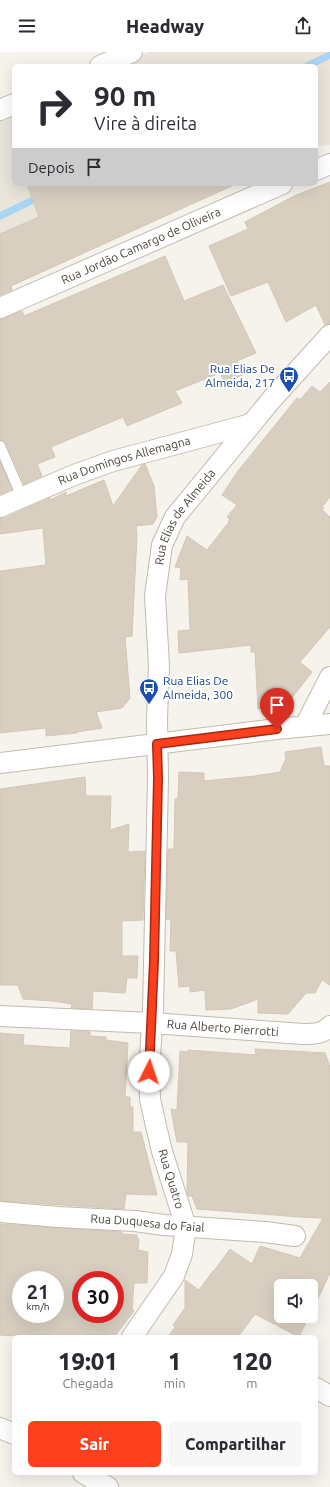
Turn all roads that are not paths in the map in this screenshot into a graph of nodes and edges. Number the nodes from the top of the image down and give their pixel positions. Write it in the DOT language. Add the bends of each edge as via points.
graph roads {
  1 [pos="132,52"];
  2 [pos="105,64"];
  3 [pos="12,105"];
  4 [pos="0,110"];
  5 [pos="330,164"];
  6 [pos="318,169"];
  7 [pos="277,186"];
  8 [pos="0,308"];
  9 [pos="330,335"];
  10 [pos="251,424"];
  11 [pos="0,446"];
  12 [pos="22,497"];
  13 [pos="0,507"];
  14 [pos="330,677"];
  15 [pos="330,724"];
  16 [pos="305,726"];
  17 [pos="157,744"];
  18 [pos="0,763"];
  19 [pos="0,1016"];
  20 [pos="152,1023"];
  21 [pos="327,1028"];
  22 [pos="0,1212"];
  23 [pos="186,1226"];
  24 [pos="295,1236"];
  25 [pos="133,1335"];
  26 [pos="318,1389"];
  27 [pos="330,1396"];
  28 [pos="0,1428"];
  29 [pos="12,1433"];
  30 [pos="87,1475"];
  31 [pos="108,1487"];
  1 -- 2 [label="street"];
  3 -- 4 [label="street"];
  5 -- 6 [label="street"];
  7 -- 8 [label="street, Rua Jordão Camargo de Oliveira"];
  9 -- 10 [label="street, Rua Elias de Almeida"];
  10 -- 12 [label="street, Rua Domingos Allemagna" via="113,461"];
  10 -- 17 [label="street, Rua Elias de Almeida" via="175,517 162,545 155,596 159,666"];
  11 -- 12 [label="lane"];
  12 -- 13 [label="street, Rua Domingos Allemagna"];
  14 -- 16 [label="street"];
  15 -- 16 [label="street"];
  16 -- 17 [label="street"];
  17 -- 18 [label="street"];
  17 -- 20 [label="street, Rua Elias de Almeida"];
  19 -- 20 [label="street, Rua Alberto Pierrotti"];
  20 -- 21 [label="street, Rua Alberto Pierrotti" via="303,1034 318,1034"];
  20 -- 23 [label="street, Rua Quatro" via="150,1099"];
  22 -- 23 [label="street, Rua Duquesa do Faial"];
  23 -- 24 [label="street, Rua Duquesa do Faial"];
  23 -- 25 [label="street" via="182,1254 174,1276"];
  26 -- 27 [label="street"];
  28 -- 29 [label="street"];
  30 -- 31 [label="street"];
}
